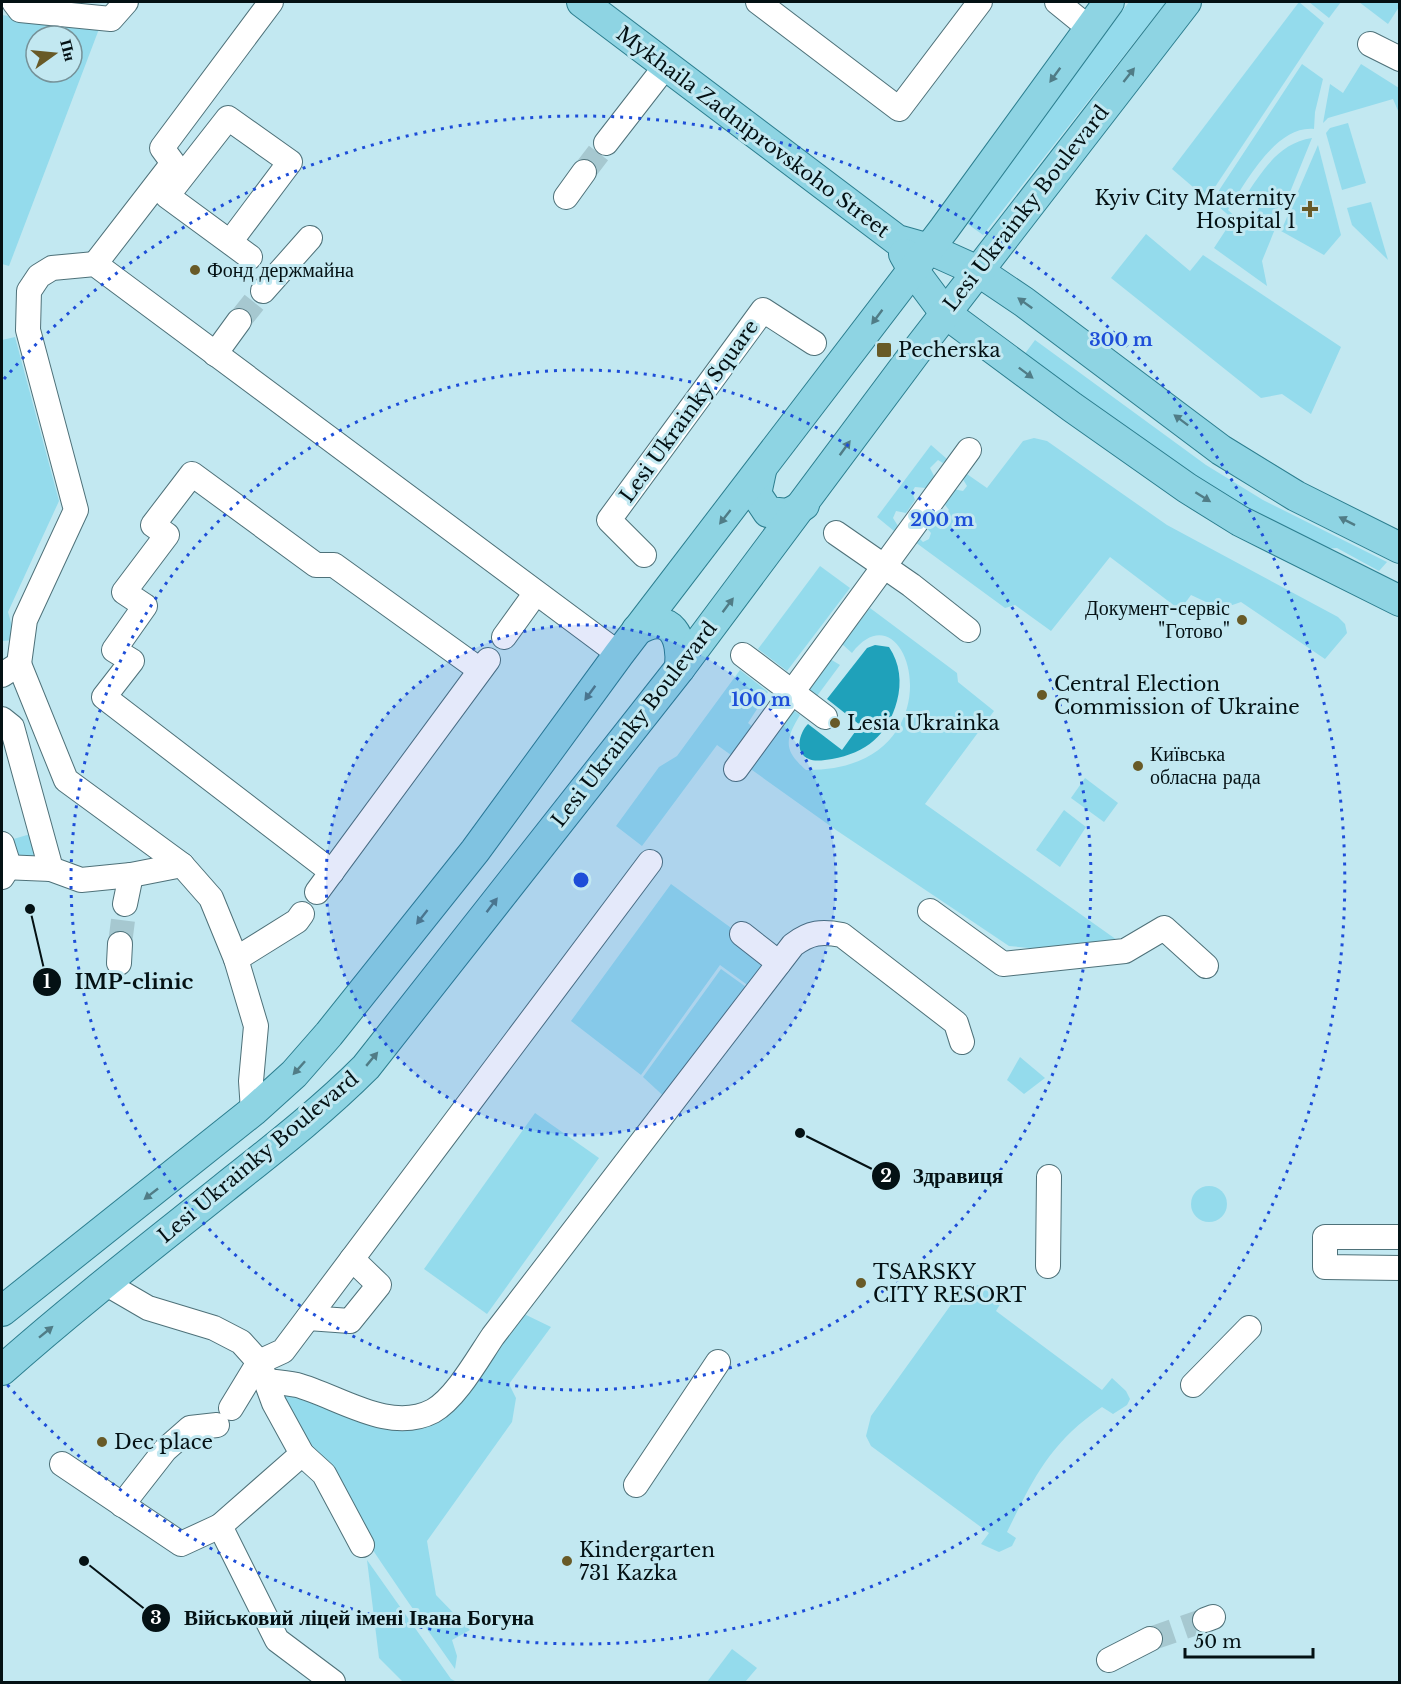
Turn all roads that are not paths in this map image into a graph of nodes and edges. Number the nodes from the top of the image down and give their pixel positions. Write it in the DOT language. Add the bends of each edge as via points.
graph roads {
  1 [pos="126,2"];
  2 [pos="271,2"];
  3 [pos="582,2"];
  4 [pos="758,2"];
  5 [pos="980,2"];
  6 [pos="1057,2"];
  7 [pos="1109,2"];
  8 [pos="1186,2"];
  9 [pos="21,6"];
  10 [pos="1089,28"];
  11 [pos="1370,44"];
  12 [pos="1400,59"];
  13 [pos="664,67"];
  14 [pos="606,143"];
  15 [pos="584,172"];
  16 [pos="566,197"];
  17 [pos="310,238"];
  18 [pos="230,242"];
  19 [pos="921,260"];
  20 [pos="94,264"];
  21 [pos="978,271"];
  22 [pos="945,313"];
  23 [pos="239,321"];
  24 [pos="814,343"];
  25 [pos="215,354"];
  26 [pos="969,450"];
  27 [pos="761,471"];
  28 [pos="804,505"];
  29 [pos="836,533"];
  30 [pos="1400,548"];
  31 [pos="644,555"];
  32 [pos="883,567"];
  33 [pos="535,594"];
  34 [pos="1397,596"];
  35 [pos="637,630"];
  36 [pos="968,630"];
  37 [pos="504,637"];
  38 [pos="619,654"];
  39 [pos="743,655"];
  40 [pos="680,668"];
  41 [pos="10,670"];
  42 [pos="791,690"];
  43 [pos="825,717"];
  44 [pos="2,719"];
  45 [pos="736,769"];
  46 [pos="650,862"];
  47 [pos="3,864"];
  48 [pos="182,865"];
  49 [pos="51,869"];
  50 [pos="332,872"];
  51 [pos="131,875"];
  52 [pos="317,892"];
  53 [pos="125,904"];
  54 [pos="930,911"];
  55 [pos="302,914"];
  56 [pos="742,934"];
  57 [pos="236,960"];
  58 [pos="779,963"];
  59 [pos="1206,966"];
  60 [pos="962,1042"];
  61 [pos="253,1111"];
  62 [pos="1049,1177"];
  63 [pos="1398,1237"];
  64 [pos="352,1260"];
  65 [pos="1048,1266"];
  66 [pos="1400,1268"];
  67 [pos="105,1282"];
  68 [pos="2,1311"];
  69 [pos="308,1318"];
  70 [pos="1249,1328"];
  71 [pos="718,1362"];
  72 [pos="2,1370"];
  73 [pos="262,1372"];
  74 [pos="1193,1385"];
  75 [pos="302,1454"];
  76 [pos="62,1464"];
  77 [pos="636,1485"];
  78 [pos="122,1505"];
  79 [pos="220,1526"];
  80 [pos="362,1545"];
  81 [pos="1150,1639"];
  82 [pos="1109,1660"];
  83 [pos="333,1683"];
  1 -- 9 [label="street" via="111,19"];
  2 -- 20 [label="street" via="162,148 172,163"];
  3 -- 13 [label="main road, Mykhaila Zadniprovskoho Street"];
  4 -- 5 [label="street" via="899,109"];
  6 -- 10 [label="street"];
  7 -- 10 [label="main road, Lesi Ukrainky Boulevard"];
  21 -- 8 [label="main road, Lesi Ukrainky Boulevard, one-way"];
  10 -- 19 [label="main road, Lesi Ukrainky Boulevard, one-way"];
  11 -- 12 [label="street"];
  13 -- 14 [label="street"];
  13 -- 19 [label="main road, Mykhaila Zadniprovskoho Street"];
  15 -- 16 [label="street"];
  17 -- 18 [label="street" via="264,274"];
  18 -- 18 [label="street" via="290,162 228,118 167,196"];
  19 -- 21 [label="main road"];
  19 -- 22 [label="main road"];
  19 -- 27 [label="main road, Lesi Ukrainky Boulevard, one-way"];
  20 -- 25 [label="street"];
  20 -- 41 [label="street" via="51,268 39,276 29,291 28,330 76,510 25,620"];
  21 -- 22 [label="main road, Lesi Ukrainky Boulevard"];
  30 -- 21 [label="main road, one-way" via="1296,496 1221,450"];
  28 -- 22 [label="main road, Lesi Ukrainky Boulevard, one-way"];
  22 -- 34 [label="main road, one-way" via="1187,488 1240,521"];
  23 -- 25 [label="street"];
  24 -- 31 [label="street, Lesi Ukrainky Square" via="763,310 609,520"];
  25 -- 33 [label="street"];
  26 -- 32 [label="street"];
  27 -- 28 [label="main road" via="756,494 768,512 789,514"];
  27 -- 35 [label="main road, Lesi Ukrainky Boulevard, one-way"];
  40 -- 28 [label="main road, Lesi Ukrainky Boulevard, one-way"];
  29 -- 32 [label="street"];
  32 -- 36 [label="street"];
  32 -- 42 [label="street"];
  33 -- 37 [label="street"];
  33 -- 38 [label="street"];
  35 -- 38 [label="main road, Lesi Ukrainky Boulevard"];
  35 -- 40 [label="main road" via="655,624 671,629 682,648"];
  38 -- 61 [label="main road, Lesi Ukrainky Boulevard, one-way" via="475,851 329,1034 294,1074"];
  39 -- 42 [label="street"];
  67 -- 40 [label="main road, Lesi Ukrainky Boulevard, one-way" via="310,1119 366,1067"];
  41 -- 48 [label="street" via="66,780"];
  42 -- 43 [label="street"];
  42 -- 45 [label="street"];
  44 -- 49 [label="street" via="12,727"];
  46 -- 64 [label="street"];
  47 -- 49 [label="street"];
  48 -- 51 [label="street"];
  48 -- 57 [label="street" via="211,898"];
  49 -- 51 [label="street" via="81,880"];
  50 -- 50 [label="street" via="104,697 132,661 114,650 145,606 124,592 167,535 153,525 192,474 316,565 334,565 484,665"];
  50 -- 52 [label="street"];
  51 -- 53 [label="street"];
  54 -- 59 [label="street" via="1003,964 1125,951 1164,928"];
  55 -- 57 [label="street"];
  56 -- 58 [label="street"];
  57 -- 61 [label="street" via="256,1026 251,1081"];
  58 -- 60 [label="street" via="806,935 824,931 842,936 956,1023"];
  58 -- 73 [label="street" via="457,1387 433,1411 409,1418 383,1415 343,1404"];
  61 -- 68 [label="main road, Lesi Ukrainky Boulevard, one-way"];
  62 -- 65 [label="street"];
  63 -- 66 [label="street" via="1325,1237 1325,1267"];
  64 -- 69 [label="street"];
  64 -- 69 [label="street" via="379,1285 350,1321"];
  72 -- 67 [label="main road, Lesi Ukrainky Boulevard, one-way"];
  67 -- 73 [label="street" via="148,1308 214,1328 241,1342"];
  69 -- 73 [label="street"];
  70 -- 74 [label="street"];
  71 -- 77 [label="street"];
  73 -- 75 [label="street"];
  73 -- 78 [label="street" via="224,1416 190,1428 165,1450"];
  75 -- 79 [label="street"];
  75 -- 80 [label="street" via="324,1474"];
  76 -- 78 [label="street"];
  78 -- 79 [label="street" via="181,1544"];
  79 -- 83 [label="street" via="277,1640"];
  81 -- 82 [label="street"];
}
